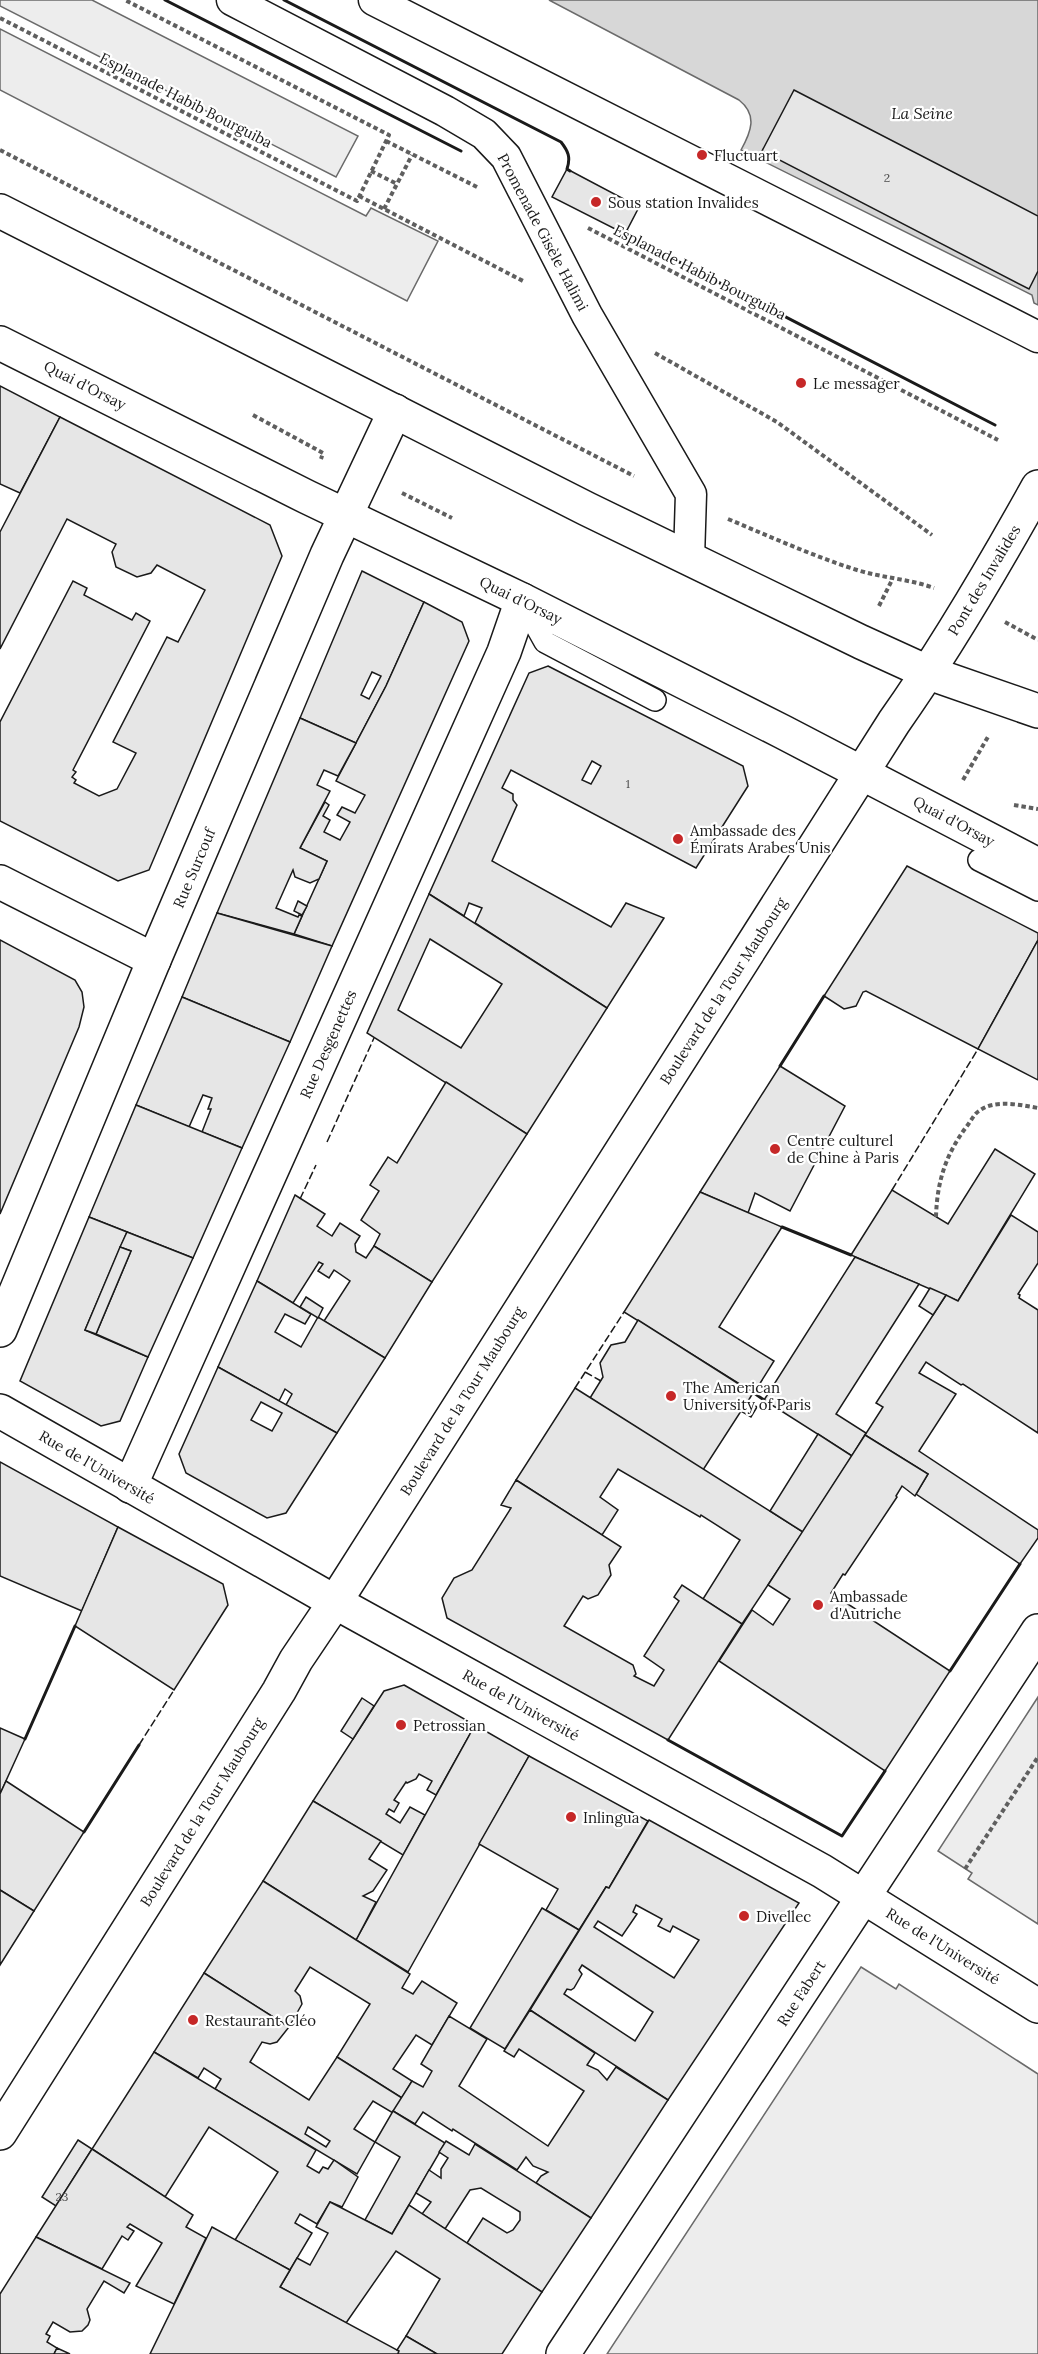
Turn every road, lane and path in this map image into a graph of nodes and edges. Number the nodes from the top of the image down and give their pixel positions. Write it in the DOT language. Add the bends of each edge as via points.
graph roads {
  1 [pos="125,0"];
  2 [pos="232,0"];
  3 [pos="374,0"];
  4 [pos="0,18"];
  5 [pos="386,141"];
  6 [pos="0,150"];
  7 [pos="412,154"];
  8 [pos="371,171"];
  9 [pos="397,184"];
  10 [pos="359,196"];
  11 [pos="384,209"];
  12 [pos="0,211"];
  13 [pos="538,219"];
  14 [pos="526,283"];
  15 [pos="1038,337"];
  16 [pos="0,343"];
  17 [pos="647,348"];
  18 [pos="395,411"];
  19 [pos="253,415"];
  20 [pos="998,440"];
  21 [pos="318,469"];
  22 [pos="1035,498"];
  23 [pos="690,502"];
  24 [pos="346,515"];
  25 [pos="932,535"];
  26 [pos="688,558"];
  27 [pos="920,583"];
  28 [pos="522,600"];
  29 [pos="929,673"];
  30 [pos="655,700"];
  31 [pos="1038,711"];
  32 [pos="977,754"];
  33 [pos="861,774"];
  34 [pos="961,784"];
  35 [pos="979,860"];
  36 [pos="1038,866"];
  37 [pos="0,882"];
  38 [pos="1038,890"];
  39 [pos="154,960"];
  40 [pos="1038,1108"];
  41 [pos="936,1217"];
  42 [pos="0,1330"];
  43 [pos="0,1411"];
  44 [pos="130,1486"];
  45 [pos="335,1602"];
  46 [pos="1038,1631"];
  47 [pos="1038,1757"];
  48 [pos="965,1869"];
  49 [pos="864,1896"];
  50 [pos="1038,2006"];
  51 [pos="0,2133"];
  52 [pos="563,2354"];
  1 -- 5 [label="path, Esplanade Habib Bourguiba" via="389,135"];
  2 -- 13 [label="street, Promenade Gisèle Halimi" via="484,134 506,157"];
  3 -- 15 [label="street"];
  4 -- 10 [label="path, Esplanade Habib Bourguiba" via="357,201"];
  5 -- 7 [label="path, Esplanade Habib Bourguiba"];
  5 -- 8 [label="path"];
  6 -- 23 [label="path"];
  7 -- 9 [label="path"];
  7 -- 13 [label="path, Esplanade Habib Bourguiba"];
  8 -- 9 [label="path"];
  8 -- 10 [label="path"];
  9 -- 11 [label="path"];
  10 -- 11 [label="path, Esplanade Habib Bourguiba"];
  11 -- 14 [label="path, Esplanade Habib Bourguiba"];
  12 -- 18 [label="street"];
  13 -- 20 [label="path, Esplanade Habib Bourguiba" via="571,219"];
  13 -- 23 [label="street, Promenade Gisèle Halimi" via="587,315 692,494"];
  16 -- 24 [label="street, Quai d'Orsay"];
  17 -- 25 [label="path" via="777,422"];
  18 -- 24 [label="street, Rue Surcouf"];
  18 -- 26 [label="street"];
  19 -- 21 [label="path" via="323,453"];
  22 -- 29 [label="street, Pont des Invalides"];
  23 -- 26 [label="street, Promenade Gisèle Halimi"];
  23 -- 27 [label="path" via="793,547 858,570"];
  24 -- 28 [label="street, Quai d'Orsay"];
  24 -- 39 [label="street, Rue Surcouf"];
  26 -- 29 [label="street"];
  28 -- 30 [label="lane" via="545,642"];
  28 -- 33 [label="street, Quai d'Orsay"];
  28 -- 44 [label="street, Rue Desgenettes" via="504,652"];
  29 -- 31 [label="street"];
  29 -- 33 [label="street, Boulevard de la Tour Maubourg"];
  32 -- 34 [label="path"];
  33 -- 36 [label="street, Quai d'Orsay"];
  33 -- 45 [label="street, Boulevard de la Tour Maubourg"];
  35 -- 38 [label="lane"];
  37 -- 39 [label="street"];
  39 -- 42 [label="street, Rue Surcouf"];
  40 -- 41 [label="path" via="1004,1103 980,1110 944,1164"];
  43 -- 44 [label="street, Rue de l'Université"];
  44 -- 45 [label="street, Rue de l'Université"];
  45 -- 49 [label="street, Rue de l'Université"];
  45 -- 51 [label="street, Boulevard de la Tour Maubourg"];
  46 -- 49 [label="street, Rue Fabert"];
  47 -- 48 [label="path"];
  49 -- 50 [label="street, Rue de l'Université"];
  49 -- 52 [label="street, Rue Fabert"];
}
